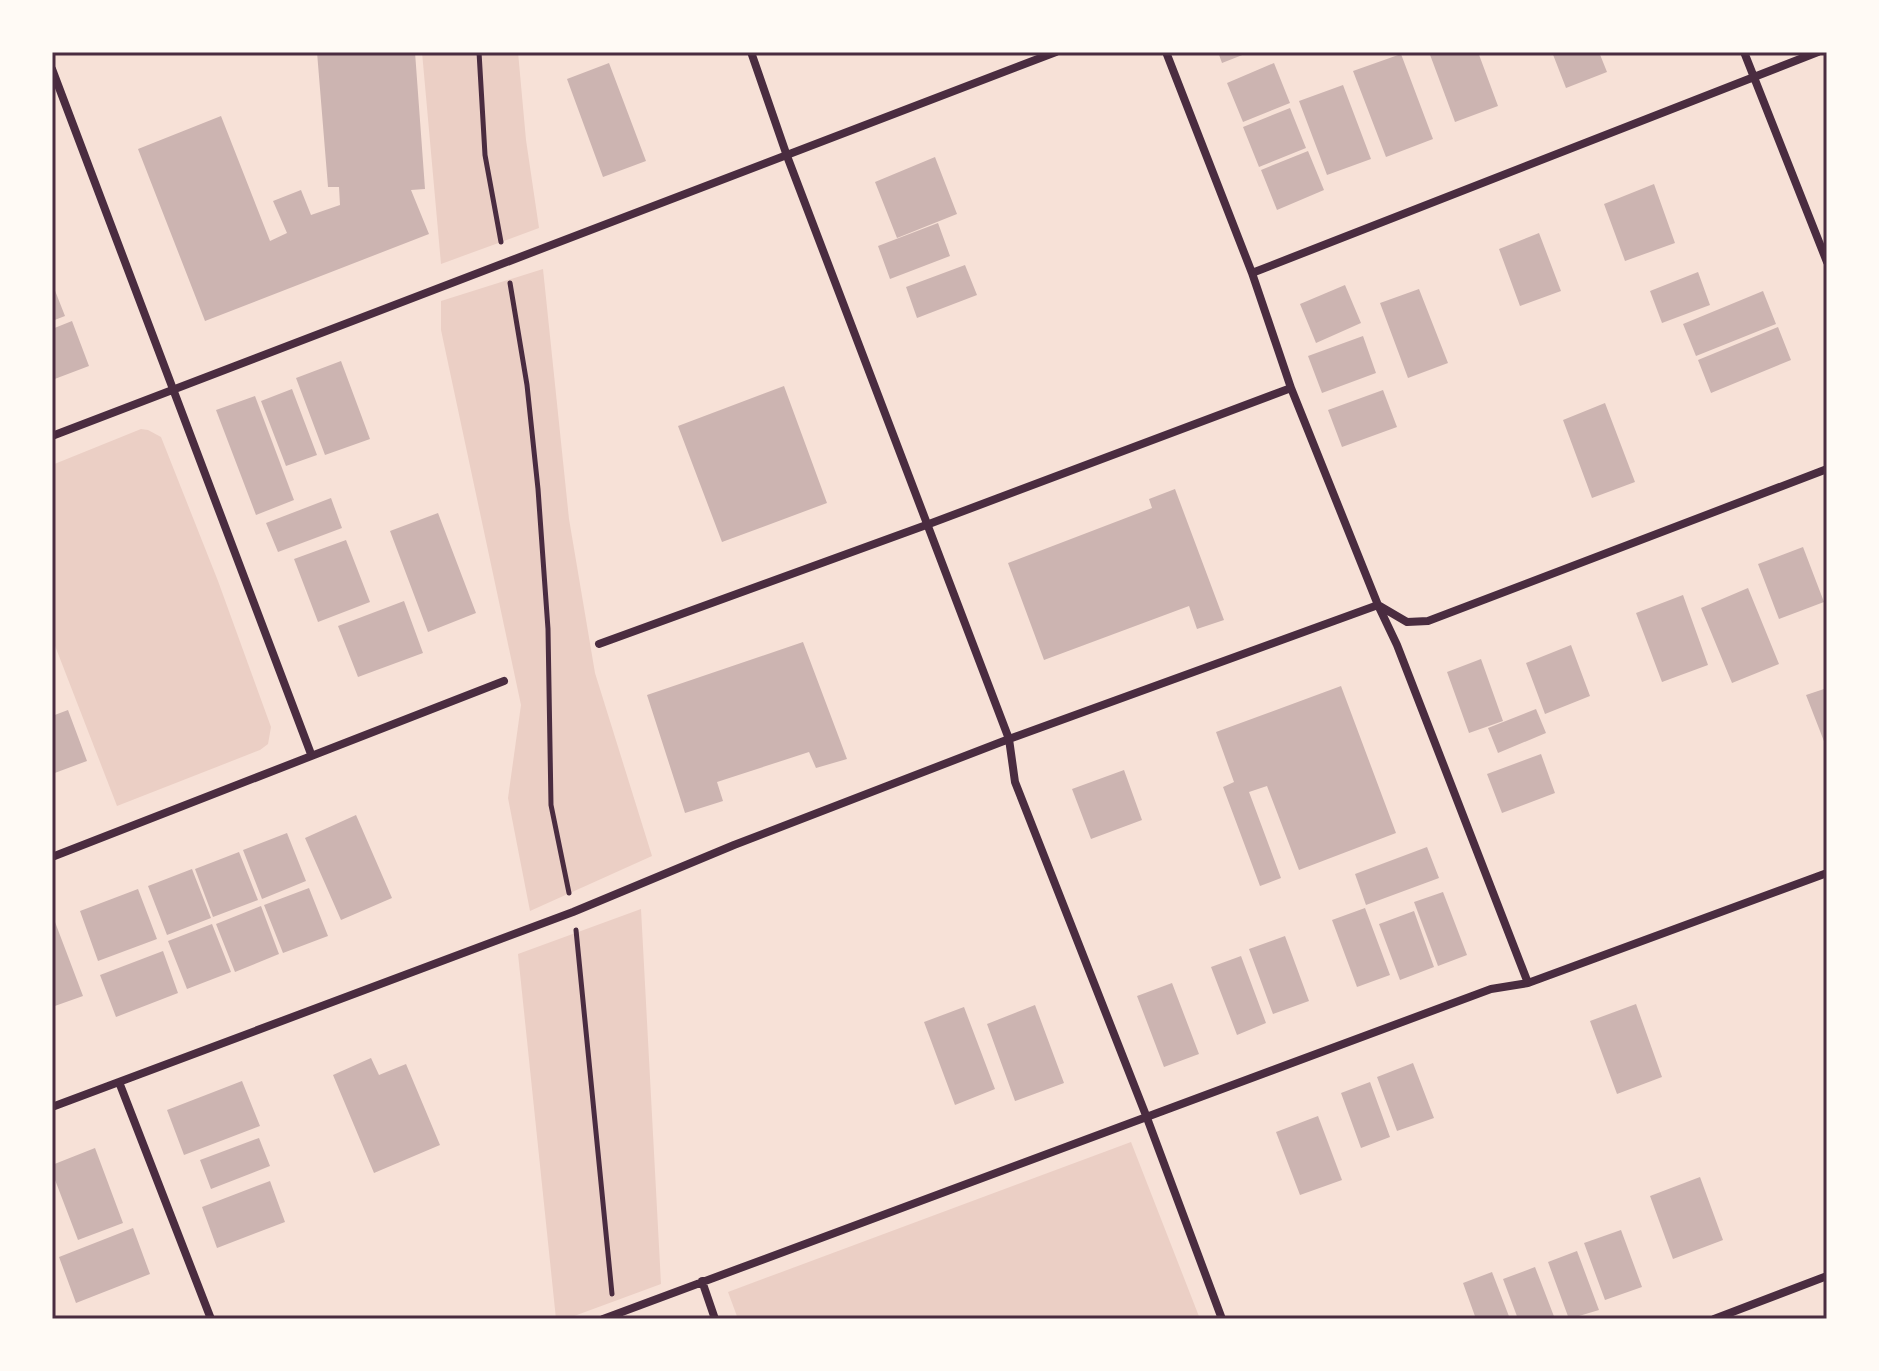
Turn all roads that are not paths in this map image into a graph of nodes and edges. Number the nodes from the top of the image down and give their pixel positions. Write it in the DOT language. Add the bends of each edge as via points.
graph roads {
  1 [pos="751,52"];
  2 [pos="1056,52"];
  3 [pos="1166,52"];
  4 [pos="1744,52"];
  5 [pos="1818,52"];
  6 [pos="52,69"];
  7 [pos="1754,77"];
  8 [pos="787,156"];
  9 [pos="1827,262"];
  10 [pos="1252,273"];
  11 [pos="1291,388"];
  12 [pos="171,390"];
  13 [pos="52,436"];
  14 [pos="1827,469"];
  15 [pos="929,524"];
  16 [pos="1378,605"];
  17 [pos="599,644"];
  18 [pos="504,681"];
  19 [pos="1009,739"];
  20 [pos="311,754"];
  21 [pos="52,857"];
  22 [pos="1827,873"];
  23 [pos="1528,983"];
  24 [pos="119,1082"];
  25 [pos="52,1107"];
  26 [pos="1147,1118"];
  27 [pos="1827,1276"];
  28 [pos="702,1281"];
  29 [pos="211,1319"];
  30 [pos="603,1319"];
  31 [pos="715,1319"];
  32 [pos="1222,1319"];
  33 [pos="1714,1319"];
  1 -- 8 [label="street"];
  2 -- 8 [label="street"];
  3 -- 10 [label="street"];
  4 -- 7 [label="street"];
  5 -- 7 [label="street"];
  6 -- 12 [label="street"];
  7 -- 9 [label="street"];
  7 -- 10 [label="street"];
  8 -- 12 [label="street"];
  8 -- 15 [label="street"];
  10 -- 11 [label="street"];
  11 -- 15 [label="street"];
  11 -- 16 [label="street"];
  12 -- 13 [label="street"];
  12 -- 20 [label="street"];
  14 -- 16 [label="street" via="1428,621 1407,622"];
  15 -- 17 [label="street"];
  15 -- 19 [label="street"];
  16 -- 19 [label="street"];
  16 -- 23 [label="street"];
  18 -- 20 [label="street"];
  19 -- 24 [label="street" via="573,912"];
  19 -- 26 [label="street" via="1015,782"];
  20 -- 21 [label="street"];
  22 -- 23 [label="street"];
  23 -- 26 [label="street" via="1491,989"];
  24 -- 25 [label="street"];
  24 -- 29 [label="street"];
  26 -- 28 [label="street"];
  26 -- 32 [label="street"];
  27 -- 33 [label="street"];
  28 -- 30 [label="street"];
  28 -- 31 [label="street"];
}
